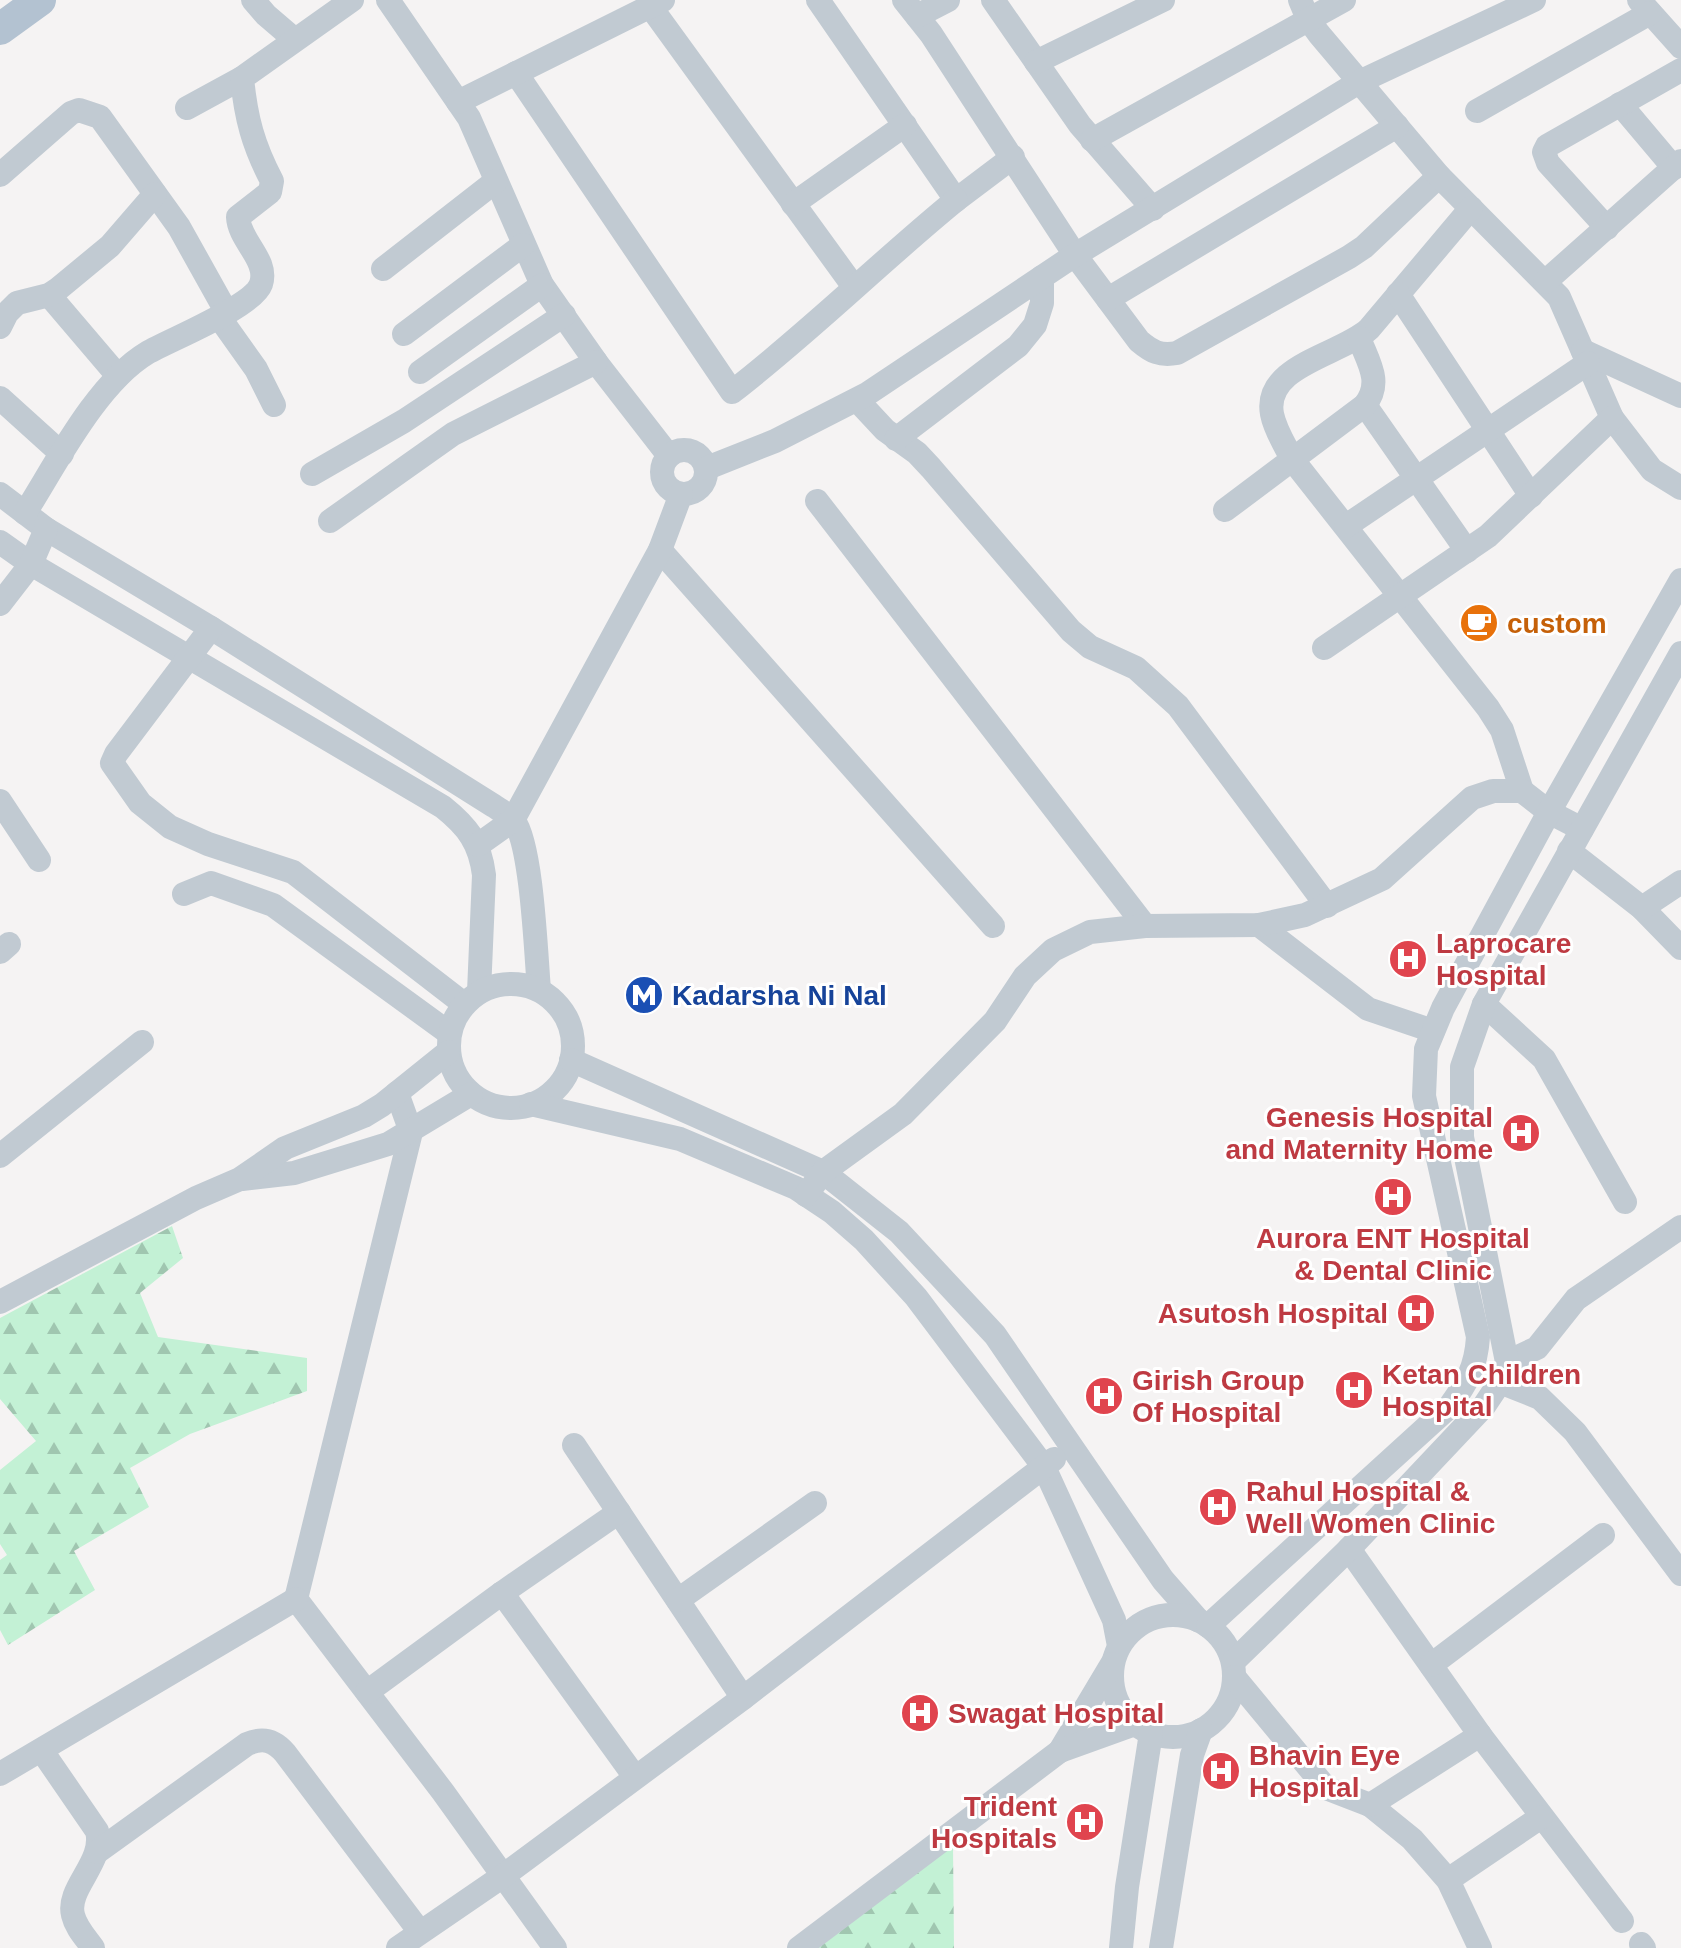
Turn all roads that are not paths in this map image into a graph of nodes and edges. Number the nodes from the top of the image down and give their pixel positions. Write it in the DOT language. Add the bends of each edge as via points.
graph roads {
  1 [pos="40,0"];
  2 [pos="253,0"];
  3 [pos="352,0"];
  4 [pos="388,0"];
  5 [pos="818,0"];
  6 [pos="948,0"];
  7 [pos="993,0"];
  8 [pos="1163,0"];
  9 [pos="1344,0"];
  10 [pos="1534,0"];
  11 [pos="657,3"];
  12 [pos="1644,7"];
  13 [pos="911,8"];
  14 [pos="1304,10"];
  15 [pos="0,29"];
  16 [pos="294,39"];
  17 [pos="1681,47"];
  18 [pos="1036,62"];
  19 [pos="1681,70"];
  20 [pos="516,73"];
  21 [pos="242,78"];
  22 [pos="1359,82"];
  23 [pos="458,102"];
  24 [pos="1620,104"];
  25 [pos="187,108"];
  26 [pos="1477,111"];
  27 [pos="905,125"];
  28 [pos="1397,126"];
  29 [pos="1092,140"];
  30 [pos="1013,157"];
  31 [pos="1677,164"];
  32 [pos="0,175"];
  33 [pos="1439,176"];
  34 [pos="496,181"];
  35 [pos="155,194"];
  36 [pos="956,200"];
  37 [pos="793,204"];
  38 [pos="1471,208"];
  39 [pos="1153,209"];
  40 [pos="1607,228"];
  41 [pos="523,245"];
  42 [pos="1075,255"];
  43 [pos="383,269"];
  44 [pos="1042,277"];
  45 [pos="1545,282"];
  46 [pos="542,285"];
  47 [pos="854,287"];
  48 [pos="1398,294"];
  49 [pos="49,295"];
  50 [pos="1108,299"];
  51 [pos="223,315"];
  52 [pos="564,315"];
  53 [pos="0,327"];
  54 [pos="404,334"];
  55 [pos="1359,338"];
  56 [pos="1585,357"];
  57 [pos="596,362"];
  58 [pos="420,372"];
  59 [pos="118,376"];
  60 [pos="1681,396"];
  61 [pos="0,398"];
  62 [pos="857,400"];
  63 [pos="274,405"];
  64 [pos="1365,405"];
  65 [pos="1612,418"];
  66 [pos="1489,430"];
  67 [pos="896,439"];
  68 [pos="62,454"];
  69 [pos="669,456"];
  70 [pos="1292,459"];
  71 [pos="707,468"];
  72 [pos="312,474"];
  73 [pos="1416,479"];
  74 [pos="1681,488"];
  75 [pos="0,494"];
  76 [pos="681,494"];
  77 [pos="1531,496"];
  78 [pos="817,501"];
  79 [pos="1225,510"];
  80 [pos="25,513"];
  81 [pos="330,521"];
  82 [pos="1346,526"];
  83 [pos="46,529"];
  84 [pos="0,542"];
  85 [pos="660,550"];
  86 [pos="1467,551"];
  87 [pos="31,564"];
  88 [pos="1681,580"];
  89 [pos="1401,596"];
  90 [pos="0,604"];
  91 [pos="211,628"];
  92 [pos="1324,648"];
  93 [pos="1681,653"];
  94 [pos="189,657"];
  95 [pos="1522,791"];
  96 [pos="0,801"];
  97 [pos="1549,812"];
  98 [pos="513,820"];
  99 [pos="1582,829"];
  100 [pos="478,845"];
  101 [pos="1569,851"];
  102 [pos="39,860"];
  103 [pos="1681,882"];
  104 [pos="184,894"];
  105 [pos="1327,906"];
  106 [pos="1642,908"];
  107 [pos="1259,925"];
  108 [pos="993,926"];
  109 [pos="1145,926"];
  110 [pos="1681,948"];
  111 [pos="539,990"];
  112 [pos="472,998"];
  113 [pos="1484,1004"];
  114 [pos="1433,1031"];
  115 [pos="142,1042"];
  116 [pos="449,1042"];
  117 [pos="571,1060"];
  118 [pos="397,1093"];
  119 [pos="471,1094"];
  120 [pos="531,1104"];
  121 [pos="411,1132"];
  122 [pos="0,1156"];
  123 [pos="823,1172"];
  124 [pos="240,1179"];
  125 [pos="806,1195"];
  126 [pos="1625,1202"];
  127 [pos="1681,1227"];
  128 [pos="2,1296"];
  129 [pos="1503,1372"];
  130 [pos="574,1445"];
  131 [pos="1072,1445"];
  132 [pos="1044,1467"];
  133 [pos="815,1503"];
  134 [pos="619,1512"];
  135 [pos="1603,1535"];
  136 [pos="1349,1549"];
  137 [pos="1681,1574"];
  138 [pos="502,1593"];
  139 [pos="296,1599"];
  140 [pos="678,1600"];
  141 [pos="1203,1623"];
  142 [pos="1116,1654"];
  143 [pos="1431,1665"];
  144 [pos="1234,1669"];
  145 [pos="367,1692"];
  146 [pos="743,1698"];
  147 [pos="1143,1728"];
  148 [pos="1201,1730"];
  149 [pos="1480,1735"];
  150 [pos="42,1751"];
  151 [pos="1060,1751"];
  152 [pos="0,1774"];
  153 [pos="635,1777"];
  154 [pos="1370,1805"];
  155 [pos="1541,1817"];
  156 [pos="97,1852"];
  157 [pos="503,1876"];
  158 [pos="1448,1880"];
  159 [pos="1622,1921"];
  160 [pos="420,1932"];
  161 [pos="93,1948"];
  162 [pos="398,1948"];
  163 [pos="555,1948"];
  164 [pos="799,1948"];
  165 [pos="1121,1948"];
  166 [pos="1161,1948"];
  167 [pos="1480,1948"];
  1 -- 15 [label="main road"];
  2 -- 16 [label="street"];
  3 -- 16 [label="street"];
  4 -- 23 [label="street"];
  5 -- 27 [label="street"];
  6 -- 13 [label="street"];
  7 -- 18 [label="street"];
  8 -- 18 [label="street"];
  9 -- 14 [label="street"];
  10 -- 22 [label="street"];
  11 -- 20 [label="street"];
  11 -- 37 [label="street"];
  12 -- 17 [label="street"];
  12 -- 26 [label="street"];
  13 -- 30 [label="street"];
  14 -- 22 [label="street"];
  14 -- 29 [label="street"];
  16 -- 21 [label="street"];
  18 -- 29 [label="street"];
  19 -- 24 [label="street"];
  20 -- 23 [label="street"];
  20 -- 47 [label="street" via="732,392"];
  21 -- 25 [label="street"];
  21 -- 51 [label="street" via="246,117 272,181 270,192 238,217 238,228 262,268 262,282 257,292"];
  22 -- 28 [label="street"];
  22 -- 39 [label="street"];
  23 -- 34 [label="street"];
  24 -- 31 [label="street"];
  24 -- 40 [label="street" via="1553,140 1544,152"];
  27 -- 36 [label="street"];
  27 -- 37 [label="street"];
  28 -- 33 [label="street"];
  28 -- 50 [label="street"];
  29 -- 39 [label="street"];
  30 -- 36 [label="street"];
  30 -- 42 [label="street"];
  31 -- 40 [label="street"];
  32 -- 35 [label="street" via="79,110 100,117"];
  33 -- 38 [label="street"];
  33 -- 50 [label="street" via="1356,252 1177,353 1151,351"];
  34 -- 41 [label="street"];
  34 -- 43 [label="street"];
  35 -- 49 [label="street" via="121,237"];
  35 -- 51 [label="street" via="187,239"];
  36 -- 47 [label="street"];
  37 -- 47 [label="street"];
  38 -- 45 [label="street"];
  38 -- 48 [label="street"];
  39 -- 42 [label="street"];
  40 -- 45 [label="street"];
  41 -- 46 [label="street"];
  41 -- 54 [label="street"];
  42 -- 44 [label="street"];
  42 -- 50 [label="street"];
  44 -- 62 [label="street"];
  44 -- 67 [label="street" via="1035,325 1018,346"];
  45 -- 56 [label="street" via="1559,297"];
  46 -- 52 [label="street"];
  46 -- 58 [label="street"];
  48 -- 55 [label="street"];
  48 -- 66 [label="street"];
  49 -- 53 [label="street" via="17,303"];
  49 -- 59 [label="street"];
  51 -- 59 [label="street" via="145,354"];
  51 -- 63 [label="street"];
  52 -- 57 [label="street"];
  52 -- 72 [label="street" via="404,421"];
  55 -- 64 [label="street" via="1375,388"];
  55 -- 70 [label="street" via="1299,367 1275,388 1271,412"];
  56 -- 60 [label="street"];
  56 -- 65 [label="street"];
  56 -- 66 [label="street"];
  57 -- 69 [label="street"];
  57 -- 81 [label="street" via="453,434"];
  59 -- 68 [label="street"];
  61 -- 68 [label="street"];
  62 -- 67 [label="street"];
  62 -- 71 [label="street"];
  64 -- 70 [label="street"];
  64 -- 73 [label="street"];
  65 -- 74 [label="street" via="1652,470"];
  65 -- 77 [label="street"];
  66 -- 73 [label="street"];
  66 -- 77 [label="street"];
  67 -- 105 [label="street" via="931,468 1071,631 1090,647 1136,668 1178,706"];
  68 -- 80 [label="street"];
  69 -- 71 [label="street" via="688,450"];
  69 -- 76 [label="street" via="663,468 665,482"];
  70 -- 79 [label="street"];
  70 -- 82 [label="street"];
  71 -- 76 [label="street" via="700,487"];
  73 -- 82 [label="street"];
  73 -- 86 [label="street"];
  75 -- 80 [label="street"];
  76 -- 85 [label="street"];
  77 -- 86 [label="street"];
  78 -- 109 [label="street"];
  80 -- 83 [label="street"];
  82 -- 89 [label="street"];
  83 -- 87 [label="street"];
  83 -- 91 [label="street"];
  84 -- 87 [label="street"];
  85 -- 98 [label="street"];
  85 -- 108 [label="street"];
  86 -- 89 [label="street"];
  87 -- 90 [label="street"];
  87 -- 94 [label="street"];
  88 -- 97 [label="street"];
  89 -- 92 [label="street"];
  89 -- 95 [label="street" via="1502,730"];
  91 -- 94 [label="street"];
  91 -- 98 [label="street"];
  93 -- 99 [label="street"];
  94 -- 100 [label="street" via="443,807"];
  94 -- 112 [label="street" via="112,763 140,803 189,837 293,872"];
  95 -- 97 [label="street"];
  95 -- 105 [label="street" via="1493,791 1472,798 1382,879"];
  96 -- 102 [label="street"];
  97 -- 99 [label="street"];
  97 -- 114 [label="street"];
  98 -- 100 [label="street"];
  98 -- 111 [label="street" via="526,858"];
  99 -- 101 [label="street"];
  100 -- 112 [label="street" via="484,875"];
  101 -- 106 [label="street"];
  101 -- 113 [label="street"];
  103 -- 106 [label="street"];
  104 -- 116 [label="street" via="211,883 273,905"];
  105 -- 107 [label="street"];
  106 -- 110 [label="street"];
  107 -- 109 [label="street"];
  107 -- 114 [label="street" via="1368,1009"];
  109 -- 123 [label="street" via="1090,932 1053,950 1025,976 995,1021 903,1114"];
  111 -- 112 [label="street" via="509,983"];
  111 -- 117 [label="street" via="568,1019"];
  112 -- 116 [label="street"];
  113 -- 126 [label="street" via="1544,1059"];
  113 -- 129 [label="street" via="1462,1067 1462,1137"];
  114 -- 141 [label="street" via="1426,1049 1424,1096 1478,1337 1476,1359 1450,1406"];
  115 -- 122 [label="street"];
  116 -- 118 [label="street"];
  116 -- 119 [label="street" via="452,1068"];
  117 -- 120 [label="street" via="550,1094"];
  117 -- 123 [label="street"];
  118 -- 121 [label="street"];
  118 -- 124 [label="street" via="364,1116 285,1148"];
  119 -- 120 [label="street" via="500,1107"];
  119 -- 121 [label="street"];
  120 -- 125 [label="street" via="680,1139"];
  121 -- 124 [label="street" via="294,1173"];
  121 -- 139 [label="street"];
  123 -- 125 [label="street"];
  123 -- 131 [label="street" via="899,1232 958,1293 995,1335"];
  124 -- 128 [label="street"];
  125 -- 132 [label="street" via="864,1240 916,1297"];
  127 -- 129 [label="street" via="1576,1299 1537,1348"];
  129 -- 136 [label="street" via="1484,1406"];
  129 -- 137 [label="street" via="1575,1432"];
  130 -- 134 [label="street"];
  131 -- 132 [label="street"];
  131 -- 141 [label="street" via="1163,1580"];
  132 -- 142 [label="street" via="1114,1620"];
  132 -- 146 [label="street"];
  133 -- 140 [label="street"];
  134 -- 138 [label="street"];
  134 -- 140 [label="street"];
  135 -- 143 [label="street"];
  136 -- 143 [label="street"];
  136 -- 144 [label="street"];
  138 -- 145 [label="street"];
  138 -- 153 [label="street"];
  139 -- 145 [label="street"];
  139 -- 150 [label="street"];
  140 -- 146 [label="street"];
  141 -- 142 [label="street" via="1169,1615 1153,1618 1128,1634"];
  141 -- 144 [label="street" via="1226,1644"];
  142 -- 147 [label="street" via="1115,1696"];
  142 -- 151 [label="street"];
  143 -- 149 [label="street"];
  144 -- 148 [label="street" via="1225,1708"];
  144 -- 154 [label="street" via="1326,1788"];
  145 -- 157 [label="street"];
  146 -- 153 [label="street"];
  147 -- 148 [label="street" via="1167,1737"];
  147 -- 151 [label="street"];
  147 -- 165 [label="street"];
  148 -- 166 [label="street" via="1192,1755"];
  149 -- 154 [label="street"];
  149 -- 155 [label="street"];
  150 -- 152 [label="street"];
  150 -- 156 [label="street" via="97,1831"];
  151 -- 164 [label="street"];
  153 -- 157 [label="street"];
  154 -- 158 [label="street" via="1412,1839"];
  155 -- 158 [label="street"];
  155 -- 159 [label="street"];
  156 -- 160 [label="street" via="247,1744 268,1740 285,1753"];
  156 -- 161 [label="street" via="72,1903 76,1923"];
  157 -- 160 [label="street"];
  157 -- 163 [label="street"];
  158 -- 167 [label="street"];
  160 -- 162 [label="street"];
}
